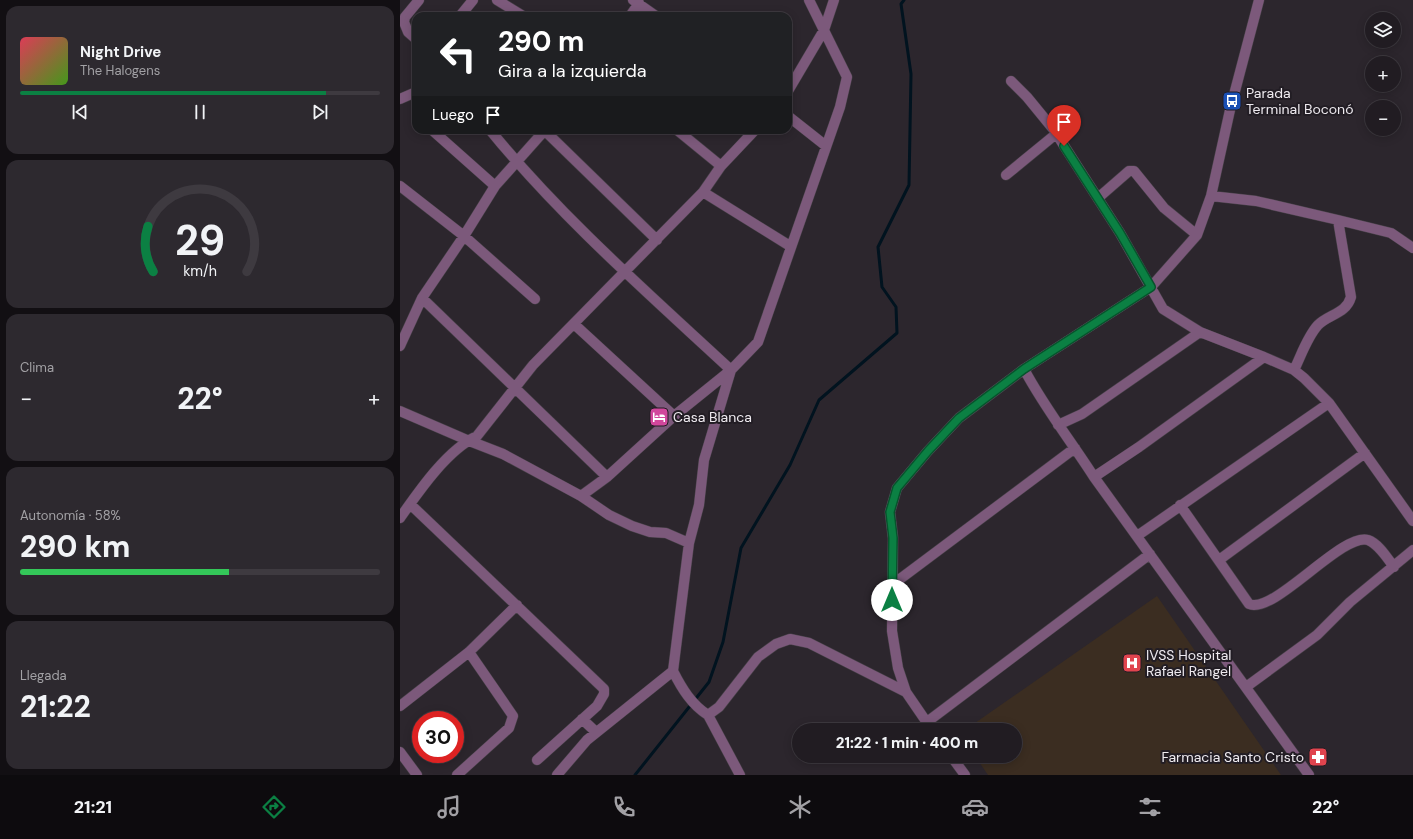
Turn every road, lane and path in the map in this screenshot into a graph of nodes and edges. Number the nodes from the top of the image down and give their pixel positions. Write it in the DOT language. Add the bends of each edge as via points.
graph roads {
  1 [pos="420,0"];
  2 [pos="473,0"];
  3 [pos="497,0"];
  4 [pos="809,0"];
  5 [pos="834,0"];
  6 [pos="1259,0"];
  7 [pos="636,2"];
  8 [pos="463,12"];
  9 [pos="513,12"];
  10 [pos="632,12"];
  11 [pos="650,12"];
  12 [pos="402,26"];
  13 [pos="824,30"];
  14 [pos="412,36"];
  15 [pos="1010,81"];
  16 [pos="792,84"];
  17 [pos="412,94"];
  18 [pos="400,99"];
  19 [pos="792,119"];
  20 [pos="436,134"];
  21 [pos="493,134"];
  22 [pos="541,134"];
  23 [pos="549,134"];
  24 [pos="682,134"];
  25 [pos="751,134"];
  26 [pos="1056,134"];
  27 [pos="826,146"];
  28 [pos="515,161"];
  29 [pos="721,166"];
  30 [pos="1006,175"];
  31 [pos="400,186"];
  32 [pos="495,186"];
  33 [pos="703,192"];
  34 [pos="1211,196"];
  35 [pos="1098,198"];
  36 [pos="1338,220"];
  37 [pos="1197,235"];
  38 [pos="464,236"];
  39 [pos="657,240"];
  40 [pos="790,246"];
  41 [pos="1413,248"];
  42 [pos="624,271"];
  43 [pos="1151,287"];
  44 [pos="422,298"];
  45 [pos="536,300"];
  46 [pos="574,324"];
  47 [pos="1200,332"];
  48 [pos="400,346"];
  49 [pos="1264,357"];
  50 [pos="1024,369"];
  51 [pos="731,370"];
  52 [pos="1294,370"];
  53 [pos="513,388"];
  54 [pos="1329,403"];
  55 [pos="400,411"];
  56 [pos="674,416"];
  57 [pos="1058,424"];
  58 [pos="467,440"];
  59 [pos="1075,448"];
  60 [pos="1365,453"];
  61 [pos="607,477"];
  62 [pos="1094,477"];
  63 [pos="581,496"];
  64 [pos="410,504"];
  65 [pos="1180,505"];
  66 [pos="400,518"];
  67 [pos="1413,520"];
  68 [pos="1137,536"];
  69 [pos="689,543"];
  70 [pos="1413,550"];
  71 [pos="1150,554"];
  72 [pos="1219,560"];
  73 [pos="1394,567"];
  74 [pos="892,585"];
  75 [pos="517,605"];
  76 [pos="469,652"];
  77 [pos="673,671"];
  78 [pos="1246,687"];
  79 [pos="906,692"];
  80 [pos="400,706"];
  81 [pos="704,713"];
  82 [pos="582,720"];
  83 [pos="927,723"];
  84 [pos="933,723"];
  85 [pos="596,732"];
  86 [pos="400,752"];
  87 [pos="537,760"];
  88 [pos="956,763"];
  89 [pos="417,775"];
  90 [pos="457,775"];
  91 [pos="557,775"];
  92 [pos="740,775"];
  93 [pos="965,775"];
  94 [pos="1309,775"];
  1 -- 12 [label="street" via="405,17"];
  2 -- 8 [label="street"];
  3 -- 9 [label="street"];
  4 -- 13 [label="street"];
  5 -- 13 [label="street"];
  6 -- 34 [label="street" via="1230,110"];
  7 -- 10 [label="street"];
  7 -- 11 [label="street"];
  12 -- 14 [label="street"];
  13 -- 16 [label="street"];
  13 -- 27 [label="street" via="847,77"];
  15 -- 26 [label="street" via="1027,97"];
  17 -- 18 [label="street"];
  19 -- 27 [label="street"];
  20 -- 32 [label="street"];
  21 -- 28 [label="street"];
  22 -- 28 [label="street"];
  23 -- 39 [label="street"];
  24 -- 29 [label="street"];
  25 -- 29 [label="street"];
  26 -- 30 [label="street"];
  26 -- 35 [label="street"];
  27 -- 40 [label="street"];
  28 -- 32 [label="street"];
  28 -- 42 [label="street"];
  29 -- 33 [label="street"];
  31 -- 38 [label="street"];
  32 -- 38 [label="street"];
  33 -- 39 [label="street"];
  33 -- 40 [label="street"];
  34 -- 36 [label="street" via="1256,201"];
  34 -- 37 [label="street"];
  35 -- 37 [label="street" via="1129,171 1134,171 1164,208"];
  35 -- 43 [label="street"];
  36 -- 41 [label="street" via="1391,234"];
  36 -- 52 [label="street" via="1351,297 1345,309 1329,316 1317,326"];
  37 -- 43 [label="street"];
  38 -- 44 [label="street"];
  38 -- 45 [label="street"];
  39 -- 42 [label="street"];
  40 -- 51 [label="street" via="758,342"];
  42 -- 46 [label="street"];
  42 -- 51 [label="street"];
  43 -- 47 [label="street" via="1163,309"];
  43 -- 50 [label="street"];
  44 -- 48 [label="street"];
  44 -- 53 [label="street"];
  46 -- 53 [label="street"];
  46 -- 56 [label="street"];
  47 -- 49 [label="street"];
  47 -- 57 [label="street" via="1082,414"];
  49 -- 52 [label="street"];
  49 -- 62 [label="street"];
  50 -- 57 [label="street"];
  50 -- 74 [label="street" via="959,418 897,488 890,512 893,538"];
  51 -- 56 [label="street"];
  51 -- 69 [label="street" via="704,460 699,505"];
  52 -- 54 [label="street"];
  53 -- 58 [label="street" via="476,436"];
  53 -- 61 [label="street"];
  54 -- 60 [label="street"];
  54 -- 65 [label="street"];
  55 -- 58 [label="street"];
  56 -- 61 [label="street"];
  57 -- 59 [label="street"];
  58 -- 63 [label="street" via="503,454"];
  58 -- 64 [label="street" via="442,465"];
  59 -- 62 [label="street"];
  59 -- 74 [label="street"];
  60 -- 67 [label="street"];
  60 -- 72 [label="street"];
  61 -- 63 [label="street"];
  62 -- 68 [label="street"];
  63 -- 69 [label="street" via="609,515 632,526 650,532 666,533"];
  64 -- 66 [label="street"];
  64 -- 75 [label="street"];
  65 -- 68 [label="street"];
  65 -- 72 [label="street"];
  68 -- 71 [label="street"];
  69 -- 77 [label="street"];
  70 -- 73 [label="street"];
  71 -- 78 [label="street"];
  71 -- 84 [label="street"];
  72 -- 73 [label="street" via="1249,604 1254,606 1277,596 1344,547 1360,540 1373,542"];
  73 -- 78 [label="street" via="1350,602 1318,635"];
  74 -- 79 [label="street" via="892,631 898,668"];
  75 -- 76 [label="street"];
  75 -- 82 [label="street" via="604,689 597,706"];
  76 -- 80 [label="street"];
  76 -- 90 [label="street" via="514,716 509,728"];
  77 -- 81 [label="street" via="685,693"];
  77 -- 85 [label="street"];
  78 -- 94 [label="street"];
  79 -- 81 [label="street" via="809,643 790,639 776,644 758,657 719,708"];
  79 -- 83 [label="street"];
  81 -- 92 [label="street"];
  82 -- 85 [label="street"];
  82 -- 87 [label="street"];
  85 -- 91 [label="street"];
  86 -- 89 [label="street"];
  88 -- 93 [label="street"];
}
